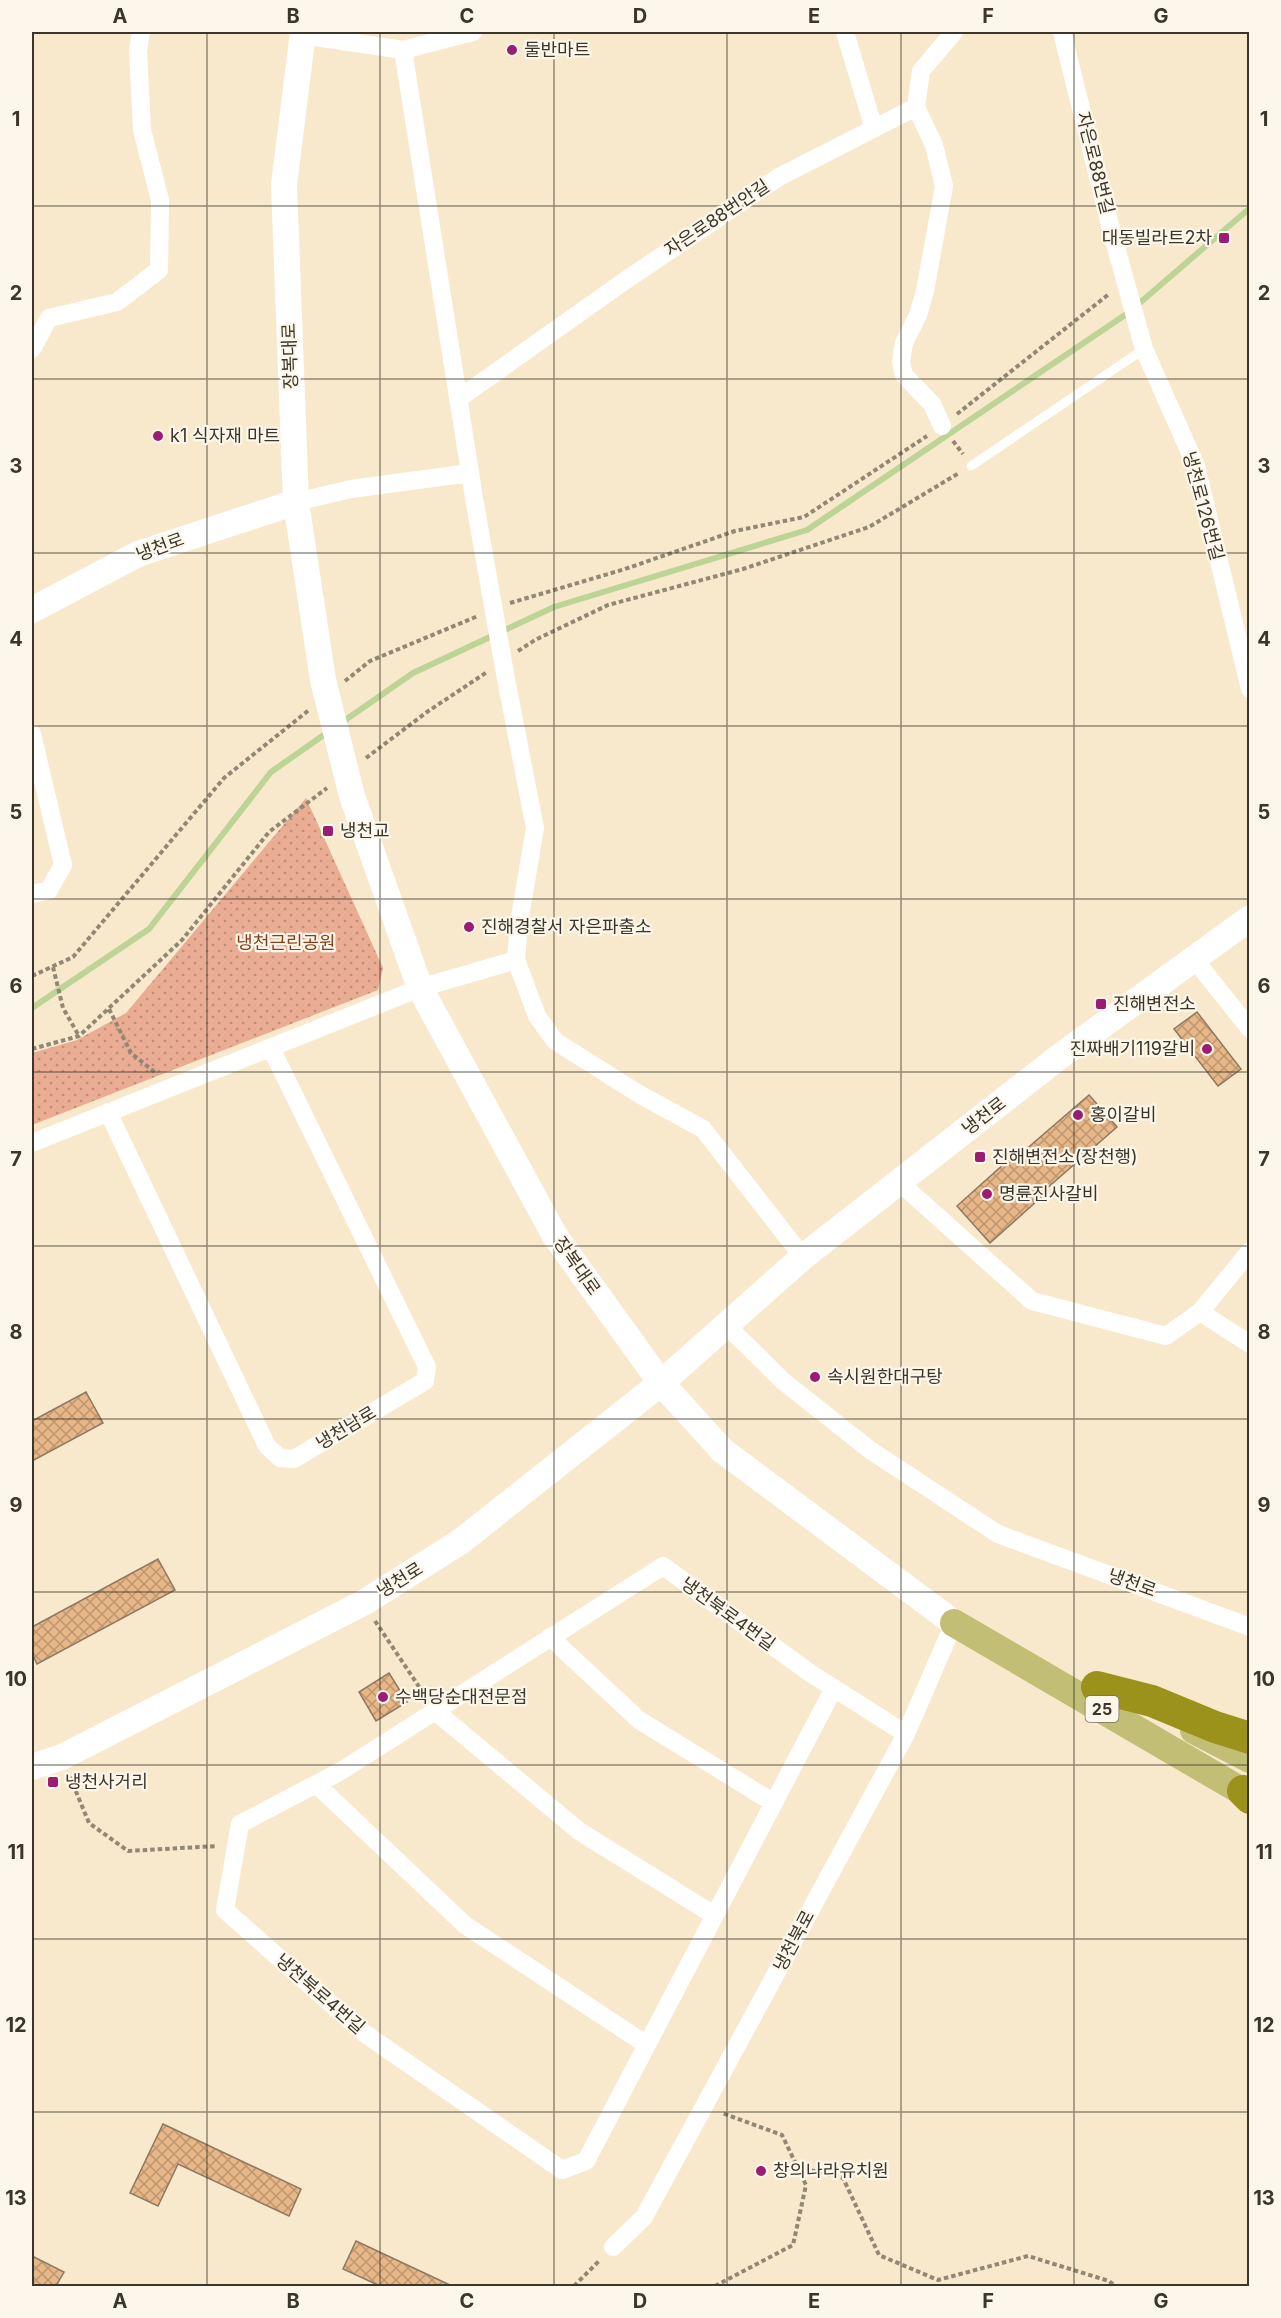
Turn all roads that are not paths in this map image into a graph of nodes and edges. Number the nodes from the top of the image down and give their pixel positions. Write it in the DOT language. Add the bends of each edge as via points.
graph roads {
  1 [pos="141,32"];
  2 [pos="473,32"];
  3 [pos="845,32"];
  4 [pos="954,32"];
  5 [pos="1062,32"];
  6 [pos="302,33"];
  7 [pos="403,50"];
  8 [pos="916,107"];
  9 [pos="874,129"];
  10 [pos="1127,288"];
  11 [pos="32,349"];
  12 [pos="1144,349"];
  13 [pos="458,399"];
  14 [pos="942,426"];
  15 [pos="971,466"];
  16 [pos="470,473"];
  17 [pos="296,502"];
  18 [pos="32,610"];
  19 [pos="1250,689"];
  20 [pos="32,734"];
  21 [pos="35,762"];
  22 [pos="32,894"];
  23 [pos="1250,918"];
  24 [pos="1194,959"];
  25 [pos="516,960"];
  26 [pos="420,988"];
  27 [pos="1250,1029"];
  28 [pos="271,1048"];
  29 [pos="108,1112"];
  30 [pos="32,1143"];
  31 [pos="899,1182"];
  32 [pos="1250,1251"];
  33 [pos="803,1257"];
  34 [pos="1200,1312"];
  35 [pos="727,1326"];
  36 [pos="1250,1344"];
  37 [pos="661,1383"];
  38 [pos="954,1623"];
  39 [pos="1250,1627"];
  40 [pos="550,1637"];
  41 [pos="1097,1687"];
  42 [pos="834,1688"];
  43 [pos="435,1711"];
  44 [pos="906,1734"];
  45 [pos="1250,1738"];
  46 [pos="1250,1759"];
  47 [pos="32,1767"];
  48 [pos="316,1784"];
  49 [pos="1247,1795"];
  50 [pos="774,1803"];
  51 [pos="714,1915"];
  52 [pos="646,2045"];
  53 [pos="613,2247"];
  1 -- 11 [label="street" via="138,51 142,130 160,200 159,270 117,302 49,318"];
  2 -- 7 [label="street"];
  3 -- 9 [label="street"];
  4 -- 8 [label="street" via="921,71"];
  5 -- 10 [label="street, 자은로88번길"];
  6 -- 7 [label="street"];
  6 -- 17 [label="main road, 장복대로" via="284,185"];
  7 -- 13 [label="street"];
  8 -- 9 [label="street, 자은로88번안길"];
  8 -- 14 [label="street" via="934,145 944,186 925,291 904,343 901,362 904,375 932,404"];
  9 -- 13 [label="street, 자은로88번안길" via="779,177"];
  10 -- 12 [label="street, 냉천로126번길"];
  12 -- 15 [label="lane"];
  12 -- 19 [label="street, 냉천로126번길" via="1196,465"];
  13 -- 16 [label="street"];
  16 -- 17 [label="street" via="351,489"];
  16 -- 25 [label="street" via="535,828"];
  17 -- 18 [label="main road, 냉천로" via="138,554"];
  17 -- 26 [label="main road, 장복대로" via="352,796"];
  20 -- 21 [label="street"];
  21 -- 22 [label="street" via="63,865 49,890"];
  23 -- 24 [label="main road, 냉천로"];
  24 -- 27 [label="street"];
  24 -- 31 [label="main road, 냉천로" via="1059,1057"];
  25 -- 26 [label="street"];
  25 -- 33 [label="street" via="537,1016 555,1041 703,1130"];
  26 -- 28 [label="street"];
  26 -- 37 [label="main road, 장복대로" via="555,1236"];
  28 -- 29 [label="street"];
  28 -- 29 [label="street, 냉천남로" via="428,1366 425,1381 294,1459 280,1458 267,1446"];
  29 -- 30 [label="street"];
  31 -- 33 [label="main road, 냉천로"];
  31 -- 34 [label="street" via="1032,1301 1166,1336"];
  32 -- 34 [label="street"];
  33 -- 35 [label="main road, 냉천로"];
  34 -- 36 [label="street"];
  35 -- 37 [label="main road, 냉천로"];
  35 -- 39 [label="street, 냉천로" via="783,1381 870,1450 998,1534"];
  37 -- 38 [label="main road, 장복대로" via="723,1451"];
  37 -- 47 [label="main road, 냉천로" via="460,1542 363,1603 62,1756"];
  38 -- 41 [label="main road, 25"];
  38 -- 44 [label="street, 냉천북로"];
  38 -- 49 [label="main road, 25"];
  40 -- 42 [label="street, 냉천북로4번길" via="663,1566"];
  40 -- 43 [label="street, 냉천북로4번길"];
  40 -- 50 [label="street" via="639,1720"];
  41 -- 45 [label="highway" via="1152,1701"];
  41 -- 46 [label="main road, 25"];
  42 -- 44 [label="street, 냉천북로4번길"];
  42 -- 50 [label="street"];
  43 -- 48 [label="street, 냉천북로4번길"];
  43 -- 51 [label="street" via="579,1831"];
  44 -- 53 [label="street, 냉천북로" via="644,2217"];
  48 -- 52 [label="street" via="465,1925"];
  48 -- 52 [label="street, 냉천북로4번길" via="240,1824 225,1910 364,2033 562,2170 586,2161"];
  50 -- 51 [label="street"];
  51 -- 52 [label="street"];
}
